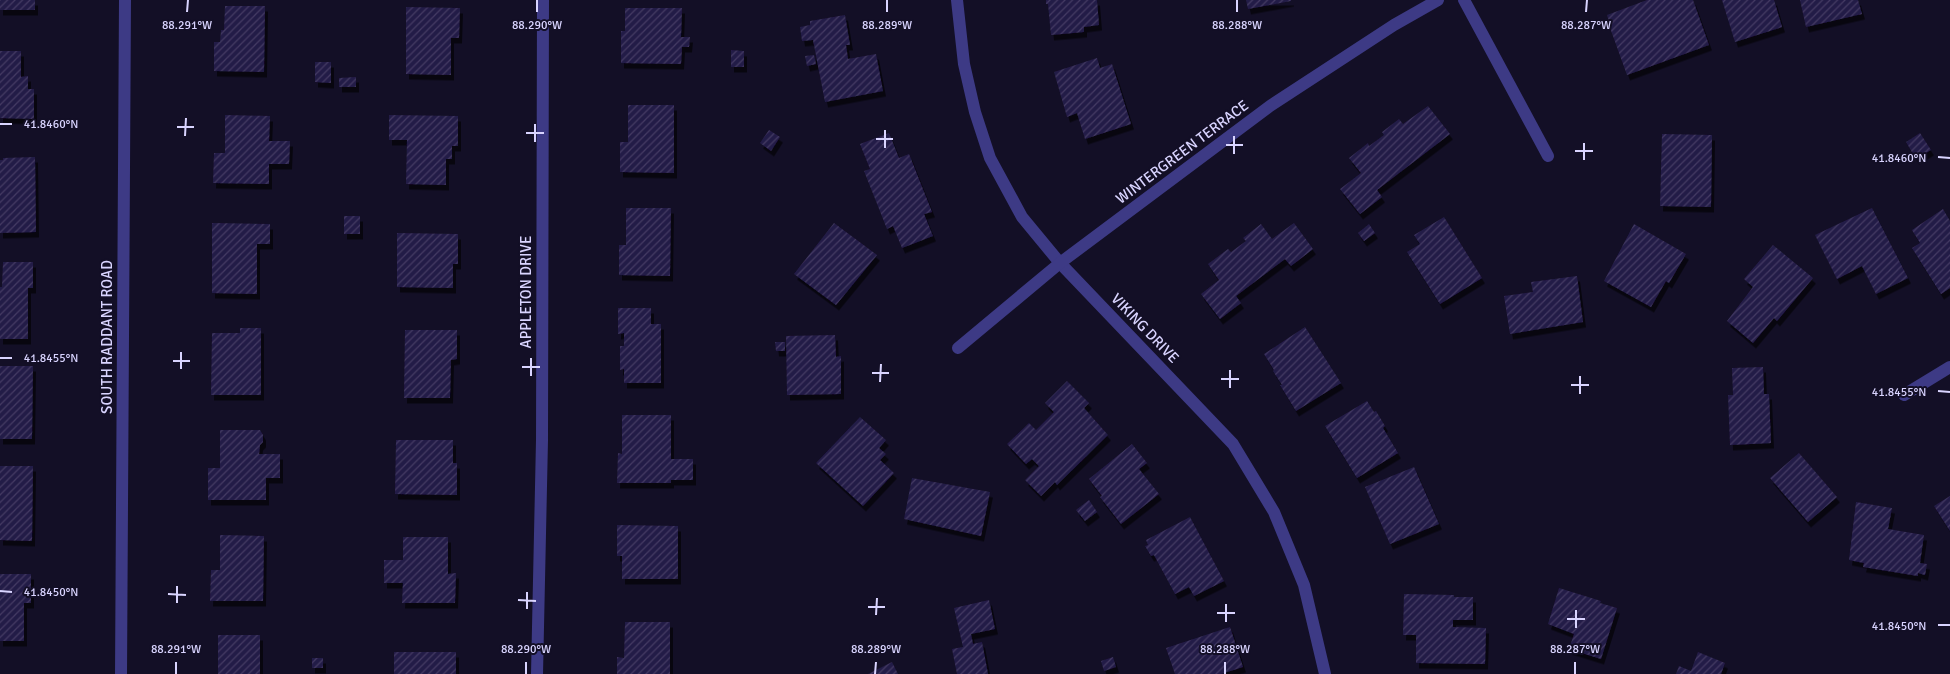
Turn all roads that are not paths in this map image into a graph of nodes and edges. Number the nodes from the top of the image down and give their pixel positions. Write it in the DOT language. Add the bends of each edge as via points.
graph roads {
  1 [pos="125,0"];
  2 [pos="543,0"];
  3 [pos="957,0"];
  4 [pos="1438,0"];
  5 [pos="1464,0"];
  6 [pos="1548,156"];
  7 [pos="1060,263"];
  8 [pos="958,348"];
  9 [pos="1950,367"];
  10 [pos="1904,395"];
  11 [pos="121,674"];
  12 [pos="537,674"];
  13 [pos="1325,674"];
  1 -- 11 [label="street, SOUTH RADDANT ROAD"];
  2 -- 12 [label="street, APPLETON DRIVE" via="542,440"];
  3 -- 7 [label="street, VIKING DRIVE" via="964,64 990,158 1022,217"];
  4 -- 7 [label="street, WINTERGREEN TERRACE" via="1394,24 1270,106"];
  5 -- 6 [label="street"];
  7 -- 8 [label="street, WINTERGREEN TERRACE"];
  7 -- 13 [label="street, VIKING DRIVE" via="1233,444 1274,512 1304,585"];
  9 -- 10 [label="street"];
}
